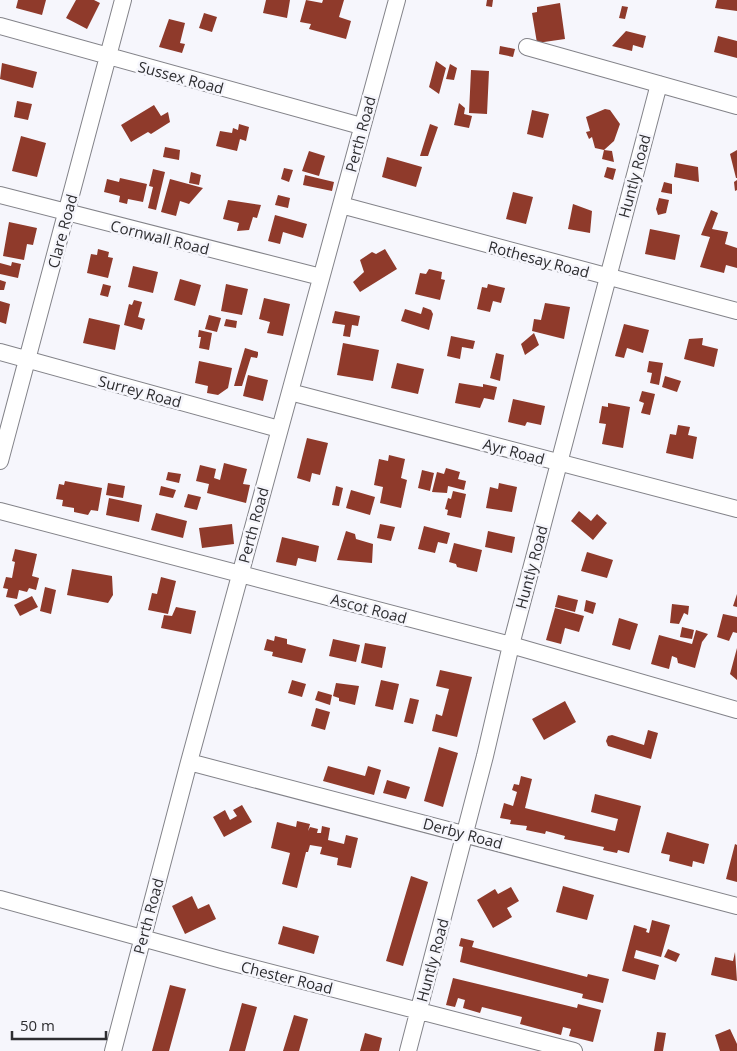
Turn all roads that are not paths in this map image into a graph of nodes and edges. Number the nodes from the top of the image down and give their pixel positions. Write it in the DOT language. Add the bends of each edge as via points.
graph roads {
  1 [pos="123,0"];
  2 [pos="397,0"];
  3 [pos="0,26"];
  4 [pos="527,47"];
  5 [pos="108,57"];
  6 [pos="659,84"];
  7 [pos="737,106"];
  8 [pos="362,126"];
  9 [pos="0,195"];
  10 [pos="341,205"];
  11 [pos="66,213"];
  12 [pos="321,277"];
  13 [pos="607,278"];
  14 [pos="737,311"];
  15 [pos="0,352"];
  16 [pos="27,359"];
  17 [pos="290,392"];
  18 [pos="280,429"];
  19 [pos="0,461"];
  20 [pos="558,462"];
  21 [pos="737,510"];
  22 [pos="0,511"];
  23 [pos="240,574"];
  24 [pos="511,645"];
  25 [pos="737,710"];
  26 [pos="189,762"];
  27 [pos="465,833"];
  28 [pos="0,899"];
  29 [pos="737,906"];
  30 [pos="142,938"];
  31 [pos="418,1012"];
  32 [pos="113,1051"];
  33 [pos="408,1051"];
  34 [pos="574,1051"];
  1 -- 5 [label="street, Clare Road"];
  2 -- 8 [label="street, Perth Road"];
  3 -- 5 [label="street, Sussex Road"];
  4 -- 6 [label="street"];
  5 -- 8 [label="street, Sussex Road"];
  5 -- 11 [label="street, Clare Road"];
  6 -- 7 [label="street"];
  6 -- 13 [label="street, Huntly Road"];
  8 -- 10 [label="street, Perth Road"];
  9 -- 11 [label="street, Cornwall Road"];
  10 -- 12 [label="street, Perth Road"];
  10 -- 13 [label="street, Rothesay Road"];
  11 -- 12 [label="street, Cornwall Road"];
  11 -- 16 [label="street, Clare Road"];
  12 -- 17 [label="street, Perth Road"];
  13 -- 14 [label="street, Rothesay Road"];
  13 -- 20 [label="street, Huntly Road"];
  15 -- 16 [label="street, Surrey Road"];
  16 -- 18 [label="street, Surrey Road"];
  16 -- 19 [label="street, Clare Road"];
  17 -- 18 [label="street, Perth Road"];
  17 -- 20 [label="street, Ayr Road"];
  18 -- 23 [label="street, Perth Road"];
  20 -- 21 [label="street, Ayr Road"];
  20 -- 24 [label="street, Huntly Road"];
  22 -- 23 [label="street, Ascot Road"];
  23 -- 24 [label="street, Ascot Road"];
  23 -- 26 [label="street, Perth Road"];
  24 -- 25 [label="street, Ascot Road"];
  24 -- 27 [label="street, Huntly Road"];
  26 -- 27 [label="street, Derby Road"];
  26 -- 30 [label="street, Perth Road"];
  27 -- 29 [label="street, Derby Road"];
  27 -- 31 [label="street, Huntly Road"];
  28 -- 30 [label="street, Chester Road"];
  30 -- 31 [label="street, Chester Road"];
  30 -- 32 [label="street, Perth Road"];
  31 -- 33 [label="street, Huntly Road"];
  31 -- 34 [label="street, Chester Road"];
}
